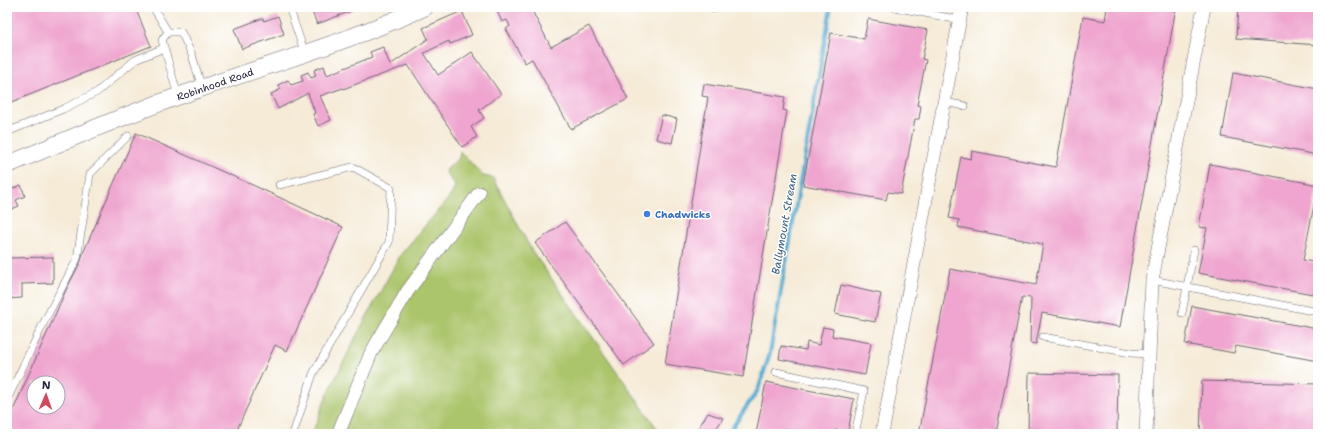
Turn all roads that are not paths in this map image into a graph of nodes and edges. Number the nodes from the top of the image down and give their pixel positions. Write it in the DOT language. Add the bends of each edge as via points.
graph roads {
  1 [pos="153,7"];
  2 [pos="289,7"];
  3 [pos="425,7"];
  4 [pos="894,7"];
  5 [pos="1204,7"];
  6 [pos="961,13"];
  7 [pos="168,32"];
  8 [pos="164,48"];
  9 [pos="305,54"];
  10 [pos="202,88"];
  11 [pos="178,96"];
  12 [pos="945,102"];
  13 [pos="965,106"];
  14 [pos="7,132"];
  15 [pos="128,136"];
  16 [pos="7,165"];
  17 [pos="279,184"];
  18 [pos="479,193"];
  19 [pos="1194,250"];
  20 [pos="1152,280"];
  21 [pos="1187,287"];
  22 [pos="1318,312"];
  23 [pos="1182,313"];
  24 [pos="1043,337"];
  25 [pos="1148,354"];
  26 [pos="776,372"];
  27 [pos="7,400"];
  28 [pos="292,434"];
  29 [pos="338,434"];
  30 [pos="855,434"];
  31 [pos="882,434"];
  32 [pos="1146,434"];
  1 -- 7 [label="lane"];
  2 -- 9 [label="lane"];
  3 -- 9 [label="street, Robinhood Road" via="391,23"];
  4 -- 6 [label="lane"];
  5 -- 20 [label="street"];
  6 -- 12 [label="street"];
  7 -- 8 [label="lane" via="162,40"];
  7 -- 10 [label="lane" via="181,32 192,55"];
  8 -- 11 [label="lane"];
  8 -- 14 [label="lane" via="135,60 97,92"];
  9 -- 10 [label="street, Robinhood Road"];
  10 -- 11 [label="street, Robinhood Road"];
  11 -- 16 [label="street, Robinhood Road"];
  12 -- 13 [label="lane"];
  12 -- 31 [label="street"];
  15 -- 27 [label="lane" via="90,174 77,259"];
  17 -- 28 [label="lane" via="353,167 392,188 389,242 313,374"];
  18 -- 29 [label="street" via="407,292 370,353"];
  19 -- 21 [label="lane"];
  20 -- 21 [label="lane"];
  20 -- 25 [label="street"];
  21 -- 22 [label="lane"];
  21 -- 23 [label="lane"];
  24 -- 25 [label="lane"];
  25 -- 32 [label="street"];
  26 -- 30 [label="lane" via="864,391"];
}
